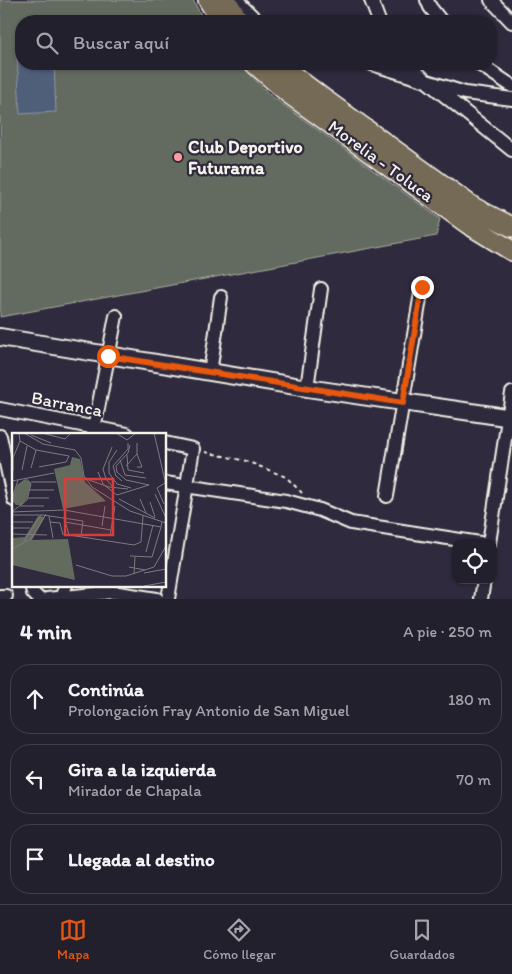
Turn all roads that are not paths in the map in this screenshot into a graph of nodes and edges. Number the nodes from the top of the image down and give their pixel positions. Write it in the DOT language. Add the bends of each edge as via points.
graph roads {
  1 [pos="208,0"];
  2 [pos="226,0"];
  3 [pos="236,0"];
  4 [pos="358,0"];
  5 [pos="427,0"];
  6 [pos="491,0"];
  7 [pos="372,3"];
  8 [pos="217,15"];
  9 [pos="236,15"];
  10 [pos="251,15"];
  11 [pos="377,15"];
  12 [pos="436,15"];
  13 [pos="512,22"];
  14 [pos="261,70"];
  15 [pos="286,70"];
  16 [pos="394,70"];
  17 [pos="415,70"];
  18 [pos="488,70"];
  19 [pos="424,78"];
  20 [pos="507,83"];
  21 [pos="499,98"];
  22 [pos="512,99"];
  23 [pos="512,150"];
  24 [pos="512,227"];
  25 [pos="512,251"];
  26 [pos="422,287"];
  27 [pos="322,289"];
  28 [pos="221,297"];
  29 [pos="116,316"];
  30 [pos="0,337"];
  31 [pos="108,356"];
  32 [pos="210,373"];
  33 [pos="307,388"];
  34 [pos="512,394"];
  35 [pos="403,403"];
  36 [pos="0,409"];
  37 [pos="510,418"];
  38 [pos="94,430"];
  39 [pos="119,433"];
  40 [pos="0,436"];
  41 [pos="166,443"];
  42 [pos="9,459"];
  43 [pos="166,483"];
  44 [pos="12,484"];
  45 [pos="186,487"];
  46 [pos="388,496"];
  47 [pos="454,539"];
  48 [pos="490,539"];
  49 [pos="483,584"];
  50 [pos="31,586"];
  51 [pos="69,598"];
  52 [pos="39,599"];
  53 [pos="47,599"];
  54 [pos="157,599"];
  55 [pos="168,599"];
  56 [pos="481,599"];
  1 -- 8 [label="main road"];
  2 -- 9 [label="main road"];
  3 -- 10 [label="street"];
  4 -- 7 [label="street"];
  5 -- 12 [label="street"];
  6 -- 13 [label="street"];
  7 -- 11 [label="street"];
  14 -- 25 [label="main road, Morelia - Toluca" via="468,224"];
  15 -- 24 [label="main road" via="474,207"];
  16 -- 19 [label="street"];
  17 -- 19 [label="street"];
  18 -- 20 [label="street"];
  19 -- 21 [label="street" via="466,92"];
  19 -- 23 [label="street"];
  20 -- 21 [label="street"];
  21 -- 22 [label="street"];
  26 -- 35 [label="street"];
  27 -- 33 [label="street"];
  28 -- 32 [label="street"];
  29 -- 31 [label="street"];
  30 -- 31 [label="street"];
  31 -- 32 [label="street"];
  31 -- 38 [label="street"];
  32 -- 33 [label="street"];
  33 -- 35 [label="street"];
  34 -- 37 [label="street"];
  35 -- 37 [label="street"];
  35 -- 46 [label="street"];
  36 -- 38 [label="street, Barranca"];
  37 -- 48 [label="street"];
  38 -- 39 [label="street, Barranca"];
  40 -- 42 [label="street"];
  41 -- 45 [label="street" via="193,450"];
  42 -- 44 [label="street"];
  43 -- 45 [label="street"];
  45 -- 47 [label="street" via="286,501 351,523"];
  45 -- 55 [label="street"];
  49 -- 56 [label="street"];
  50 -- 52 [label="street" via="32,593"];
  51 -- 53 [label="street"];
  51 -- 54 [label="street" via="112,592"];
}
